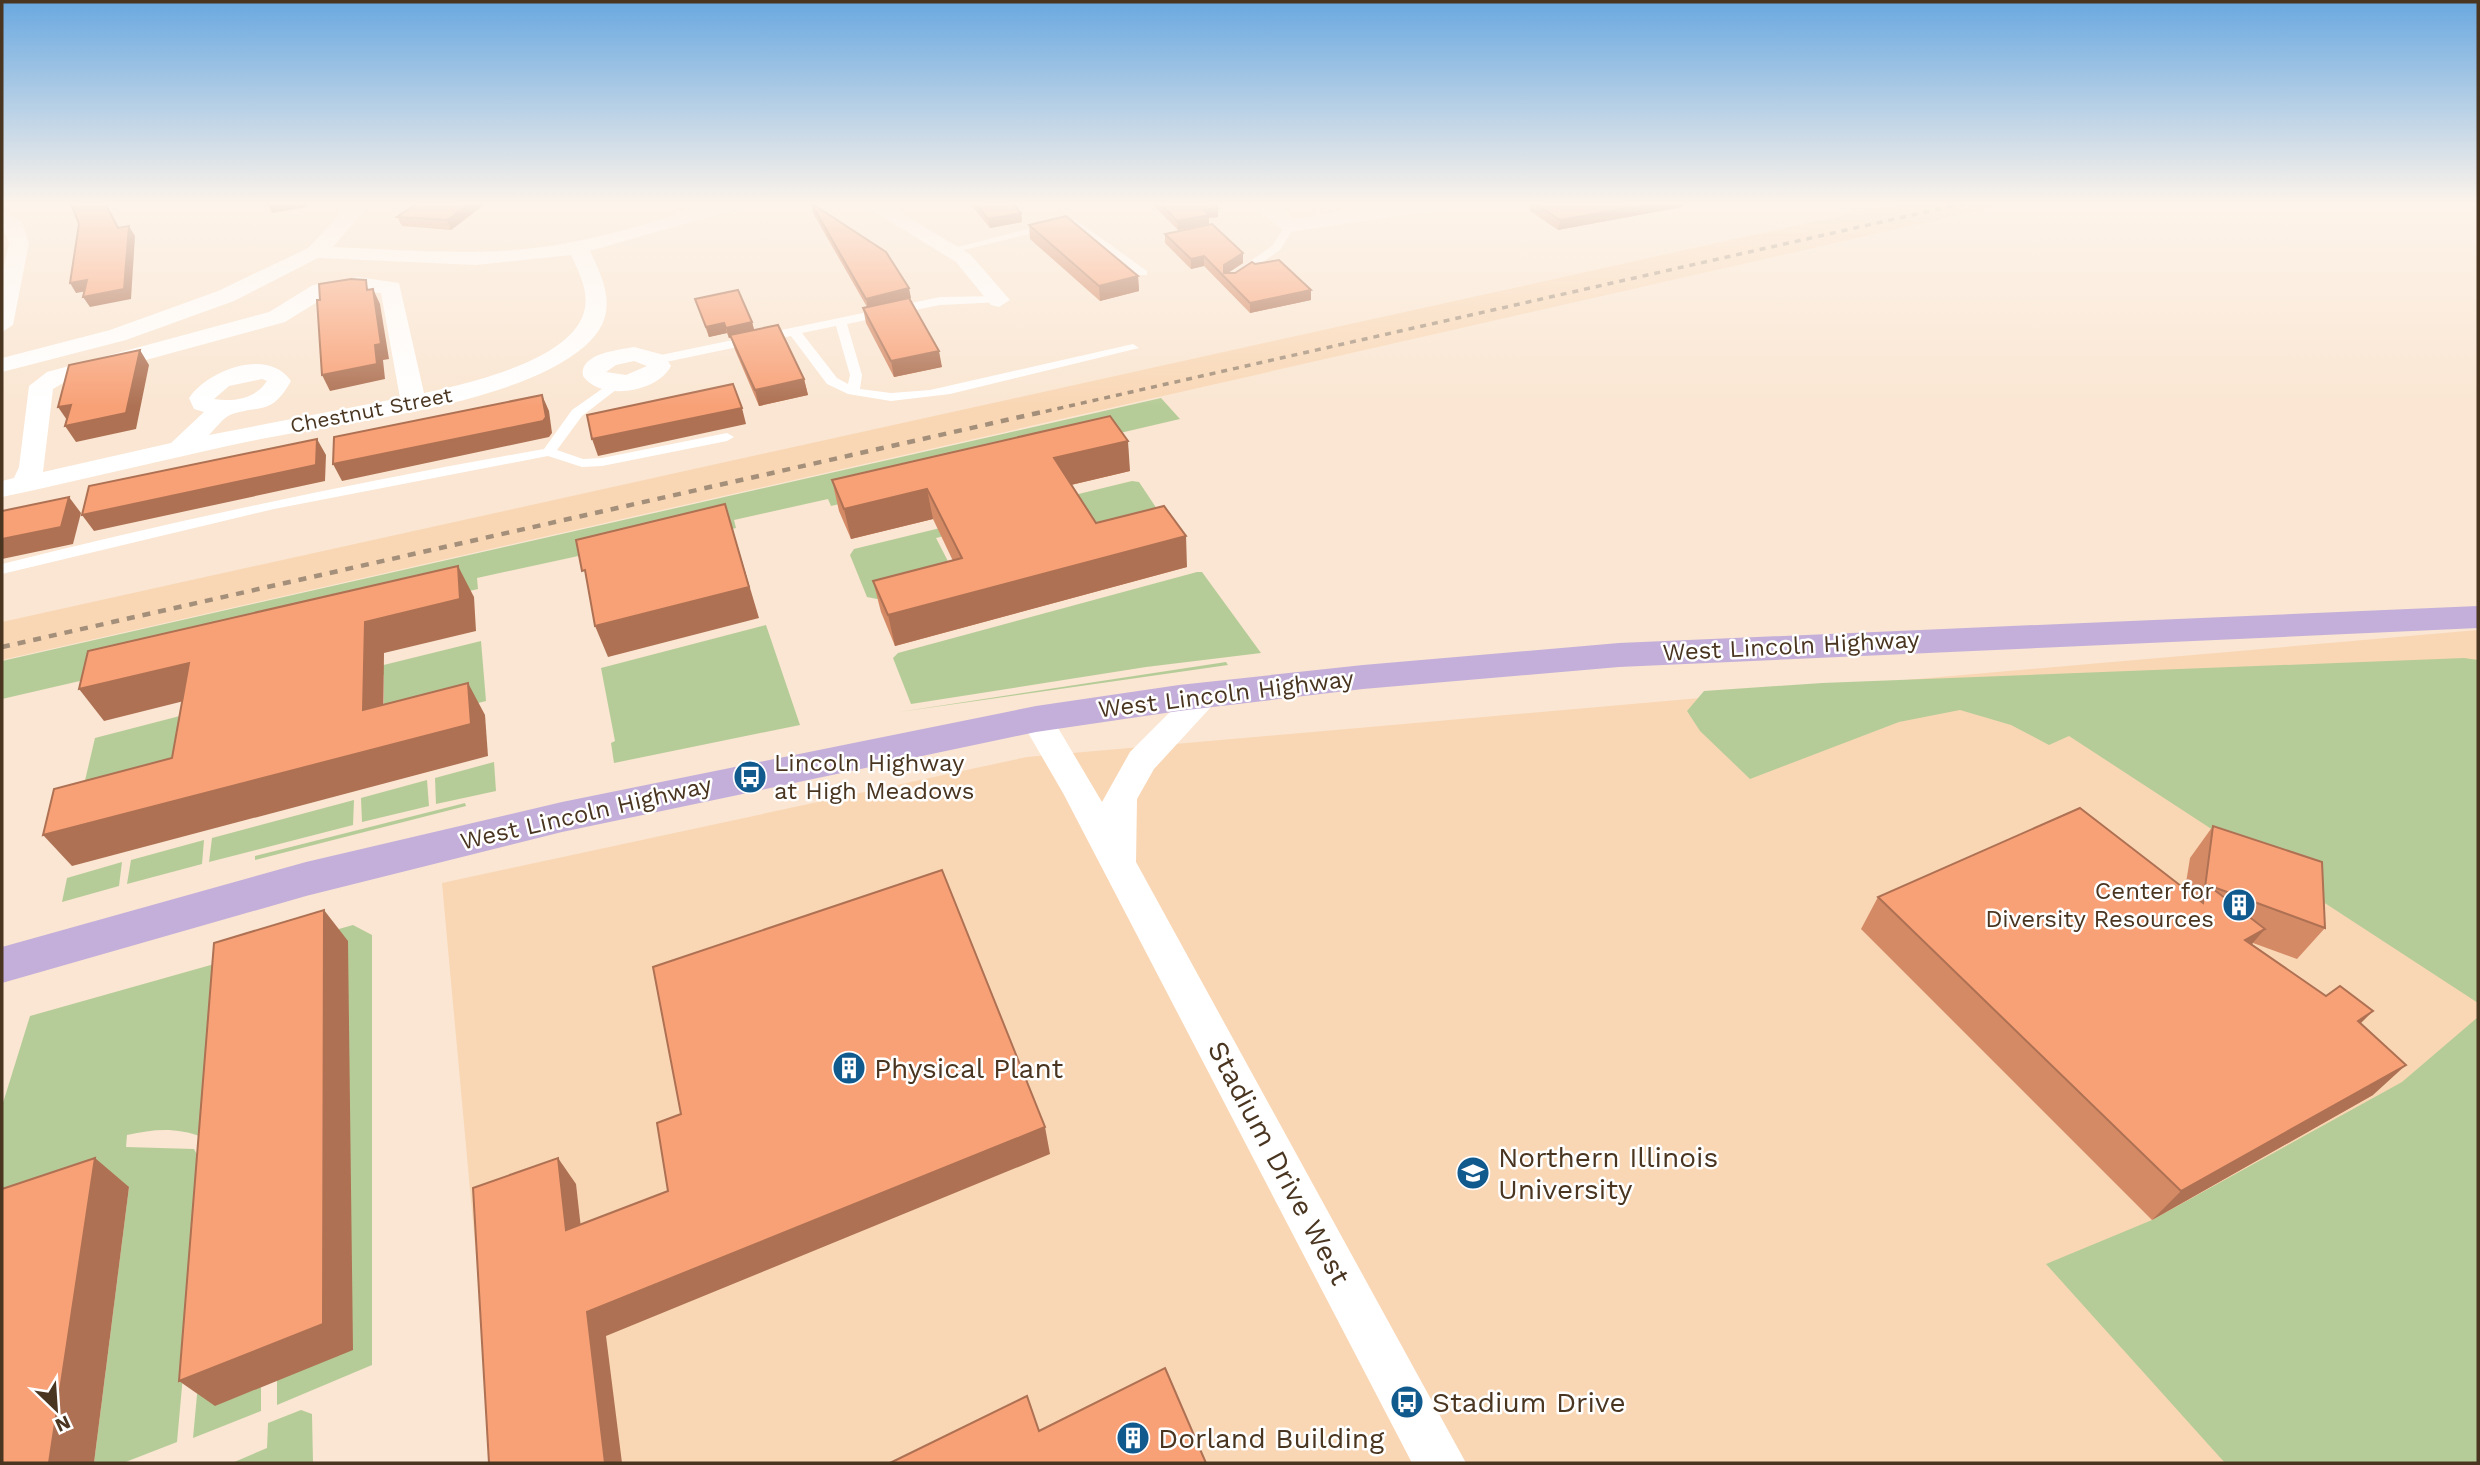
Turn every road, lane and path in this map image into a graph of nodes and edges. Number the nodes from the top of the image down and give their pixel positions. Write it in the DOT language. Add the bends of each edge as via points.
graph roads {
  1 [pos="14,269"];
  2 [pos="280,269"];
  3 [pos="586,269"];
  4 [pos="973,269"];
  5 [pos="1138,269"];
  6 [pos="1244,269"];
  7 [pos="1143,273"];
  8 [pos="1230,279"];
  9 [pos="999,300"];
  10 [pos="840,321"];
  11 [pos="2,325"];
  12 [pos="793,330"];
  13 [pos="1133,348"];
  14 [pos="556,356"];
  15 [pos="656,360"];
  16 [pos="599,364"];
  17 [pos="2,365"];
  18 [pos="616,383"];
  19 [pos="853,391"];
  20 [pos="412,402"];
  21 [pos="221,409"];
  22 [pos="727,437"];
  23 [pos="180,449"];
  24 [pos="549,452"];
  25 [pos="14,487"];
  26 [pos="2,569"];
  27 [pos="2476,619"];
  28 [pos="1206,695"];
  29 [pos="1036,719"];
  30 [pos="1118,863"];
  31 [pos="2,965"];
  32 [pos="1440,1463"];
  1 -- 11 [label="street"];
  2 -- 17 [label="street" via="157,323"];
  3 -- 14 [label="street, Chestnut Street" via="598,300 594,319"];
  4 -- 9 [label="street"];
  5 -- 7 [label="lane"];
  6 -- 8 [label="lane"];
  9 -- 10 [label="lane" via="940,301"];
  10 -- 12 [label="lane"];
  10 -- 19 [label="lane" via="856,375"];
  12 -- 15 [label="lane"];
  12 -- 19 [label="lane" via="832,381"];
  13 -- 19 [label="lane" via="937,392 891,398"];
  14 -- 16 [label="street"];
  14 -- 20 [label="street, Chestnut Street" via="495,382"];
  15 -- 16 [label="street" via="634,354"];
  15 -- 18 [label="street" via="659,366 652,375"];
  16 -- 18 [label="street" via="595,376"];
  18 -- 24 [label="lane" via="577,413"];
  20 -- 23 [label="street, Chestnut Street"];
  20 -- 25 [label="street" via="391,288 339,286 309,295 277,317 56,377 41,386 32,467"];
  21 -- 23 [label="street"];
  22 -- 24 [label="lane" via="602,462 582,463"];
  23 -- 25 [label="street, Chestnut Street"];
  24 -- 26 [label="lane" via="272,504"];
  27 -- 28 [label="main road, West Lincoln Highway" via="1619,655"];
  28 -- 29 [label="main road, West Lincoln Highway"];
  28 -- 30 [label="street" via="1142,761 1120,799"];
  29 -- 30 [label="street, Stadium Drive West"];
  29 -- 31 [label="main road, West Lincoln Highway" via="506,830 306,879"];
  30 -- 32 [label="street, Stadium Drive West"];
}
